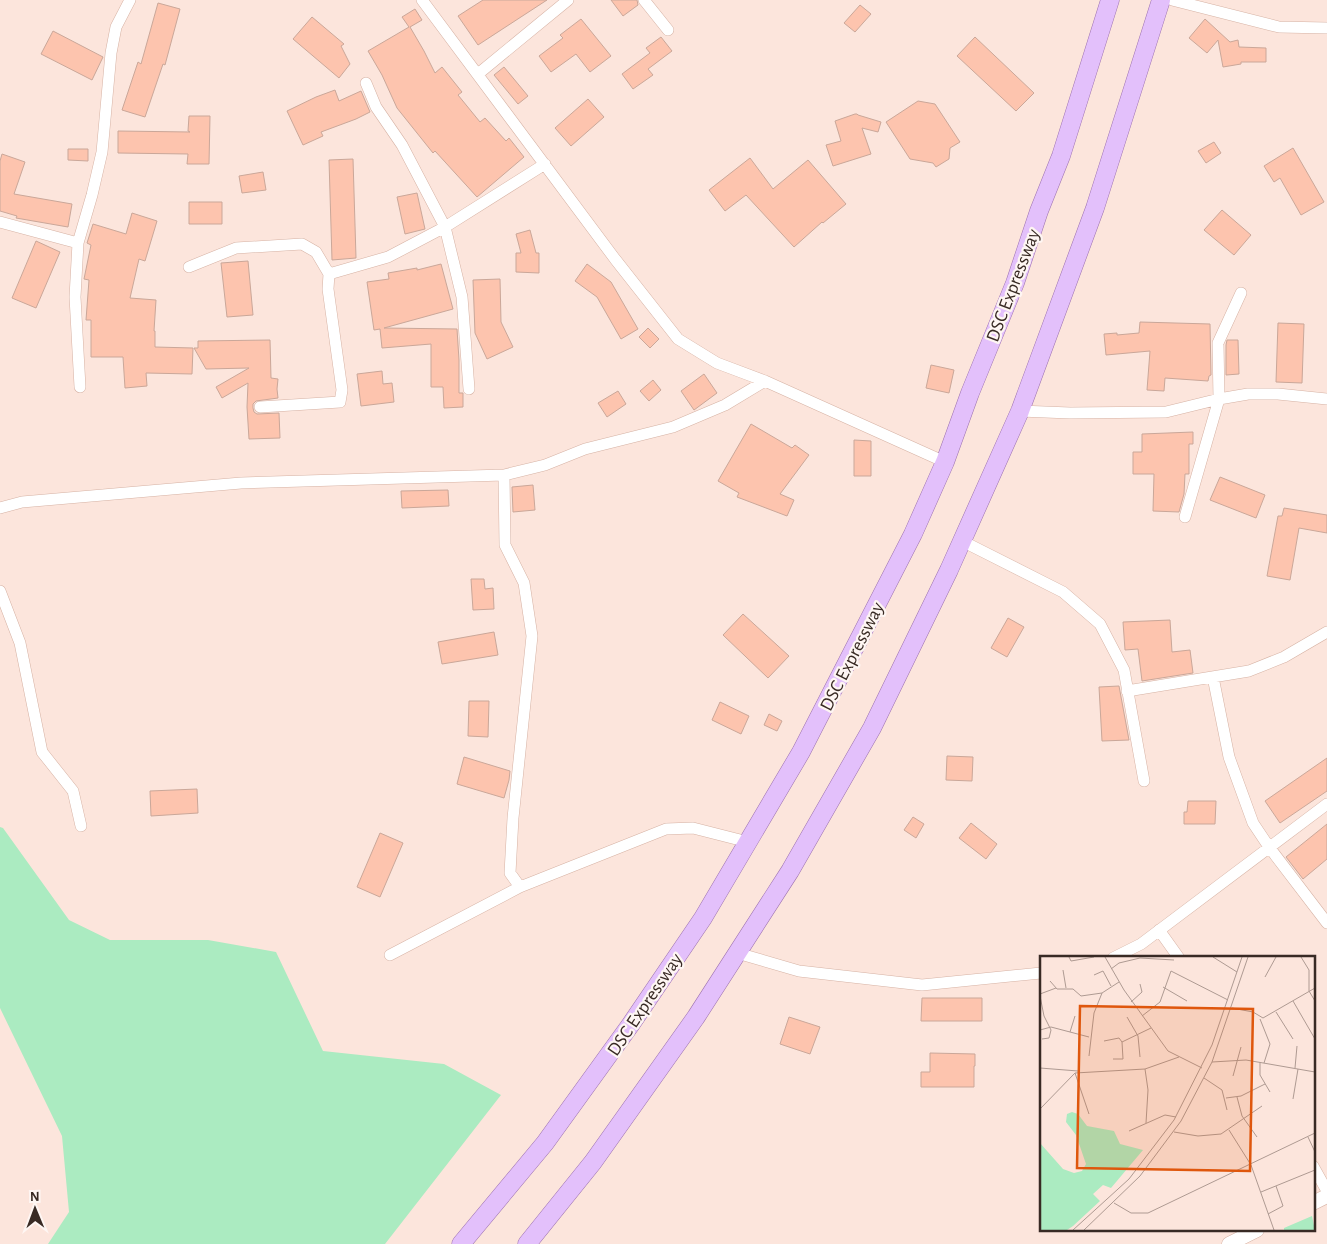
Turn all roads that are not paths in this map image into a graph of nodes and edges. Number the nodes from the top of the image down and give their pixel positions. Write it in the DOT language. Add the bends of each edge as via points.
graph roads {
  1 [pos="130,0"];
  2 [pos="422,0"];
  3 [pos="568,0"];
  4 [pos="644,0"];
  5 [pos="1110,0"];
  6 [pos="1160,0"];
  7 [pos="1172,0"];
  8 [pos="1327,28"];
  9 [pos="668,30"];
  10 [pos="478,74"];
  11 [pos="366,83"];
  12 [pos="545,164"];
  13 [pos="0,222"];
  14 [pos="445,227"];
  15 [pos="78,243"];
  16 [pos="189,267"];
  17 [pos="329,274"];
  18 [pos="1241,293"];
  19 [pos="765,381"];
  20 [pos="80,387"];
  21 [pos="469,388"];
  22 [pos="1218,398"];
  23 [pos="1327,399"];
  24 [pos="260,407"];
  25 [pos="1020,411"];
  26 [pos="944,462"];
  27 [pos="504,476"];
  28 [pos="0,500"];
  29 [pos="22,502"];
  30 [pos="0,508"];
  31 [pos="1185,517"];
  32 [pos="962,541"];
  33 [pos="0,591"];
  34 [pos="1327,632"];
  35 [pos="1213,677"];
  36 [pos="1127,691"];
  37 [pos="1144,781"];
  38 [pos="1327,804"];
  39 [pos="81,826"];
  40 [pos="748,842"];
  41 [pos="1269,847"];
  42 [pos="520,887"];
  43 [pos="1327,924"];
  44 [pos="1159,930"];
  45 [pos="737,953"];
  46 [pos="390,955"];
  47 [pos="1117,956"];
  48 [pos="1178,956"];
  49 [pos="1040,973"];
  50 [pos="1314,1168"];
  51 [pos="1327,1191"];
  52 [pos="1327,1196"];
  53 [pos="1314,1202"];
  54 [pos="1253,1232"];
  55 [pos="461,1244"];
  56 [pos="528,1244"];
  57 [pos="1229,1244"];
  1 -- 15 [label="street" via="116,27 102,152"];
  2 -- 10 [label="street"];
  3 -- 10 [label="street"];
  4 -- 9 [label="street"];
  5 -- 26 [label="main road, DSC Expressway" via="1061,156"];
  6 -- 25 [label="main road" via="1095,208"];
  7 -- 8 [label="street" via="1279,27"];
  10 -- 12 [label="street"];
  11 -- 14 [label="street" via="376,107 402,145"];
  12 -- 14 [label="street"];
  12 -- 19 [label="street" via="678,340 717,364"];
  13 -- 15 [label="street"];
  14 -- 17 [label="street" via="388,257"];
  14 -- 21 [label="street" via="462,297"];
  15 -- 20 [label="street" via="75,297"];
  16 -- 17 [label="street" via="236,248 302,244 316,252"];
  17 -- 24 [label="street" via="328,289 342,390 340,402"];
  18 -- 22 [label="street" via="1218,343"];
  19 -- 26 [label="street"];
  19 -- 27 [label="street" via="725,405 673,427 585,449 545,466"];
  22 -- 23 [label="street" via="1278,394"];
  22 -- 25 [label="street" via="1166,412"];
  22 -- 31 [label="street"];
  25 -- 32 [label="main road"];
  26 -- 40 [label="main road, DSC Expressway" via="913,534 853,652 801,752"];
  27 -- 29 [label="street" via="241,483"];
  27 -- 42 [label="street" via="505,545 524,583 532,636 512,827 510,873"];
  28 -- 29 [label="street"];
  29 -- 30 [label="street"];
  32 -- 36 [label="street" via="1063,592 1100,624 1124,670"];
  32 -- 45 [label="main road" via="872,728 790,871"];
  33 -- 39 [label="street" via="20,643 42,752 73,791"];
  34 -- 35 [label="street" via="1284,657 1249,671"];
  35 -- 36 [label="street"];
  35 -- 41 [label="street" via="1230,757 1253,823"];
  36 -- 37 [label="street"];
  38 -- 41 [label="street"];
  40 -- 42 [label="street" via="693,828 666,829"];
  40 -- 55 [label="main road, DSC Expressway" via="703,918 631,1024 545,1143"];
  41 -- 43 [label="street"];
  41 -- 44 [label="street"];
  42 -- 46 [label="street"];
  44 -- 47 [label="street"];
  44 -- 48 [label="street"];
  45 -- 49 [label="street" via="799,971 922,985"];
  45 -- 56 [label="main road" via="696,1017 593,1162"];
  50 -- 51 [label="street"];
  52 -- 53 [label="street"];
  54 -- 57 [label="street"];
}
